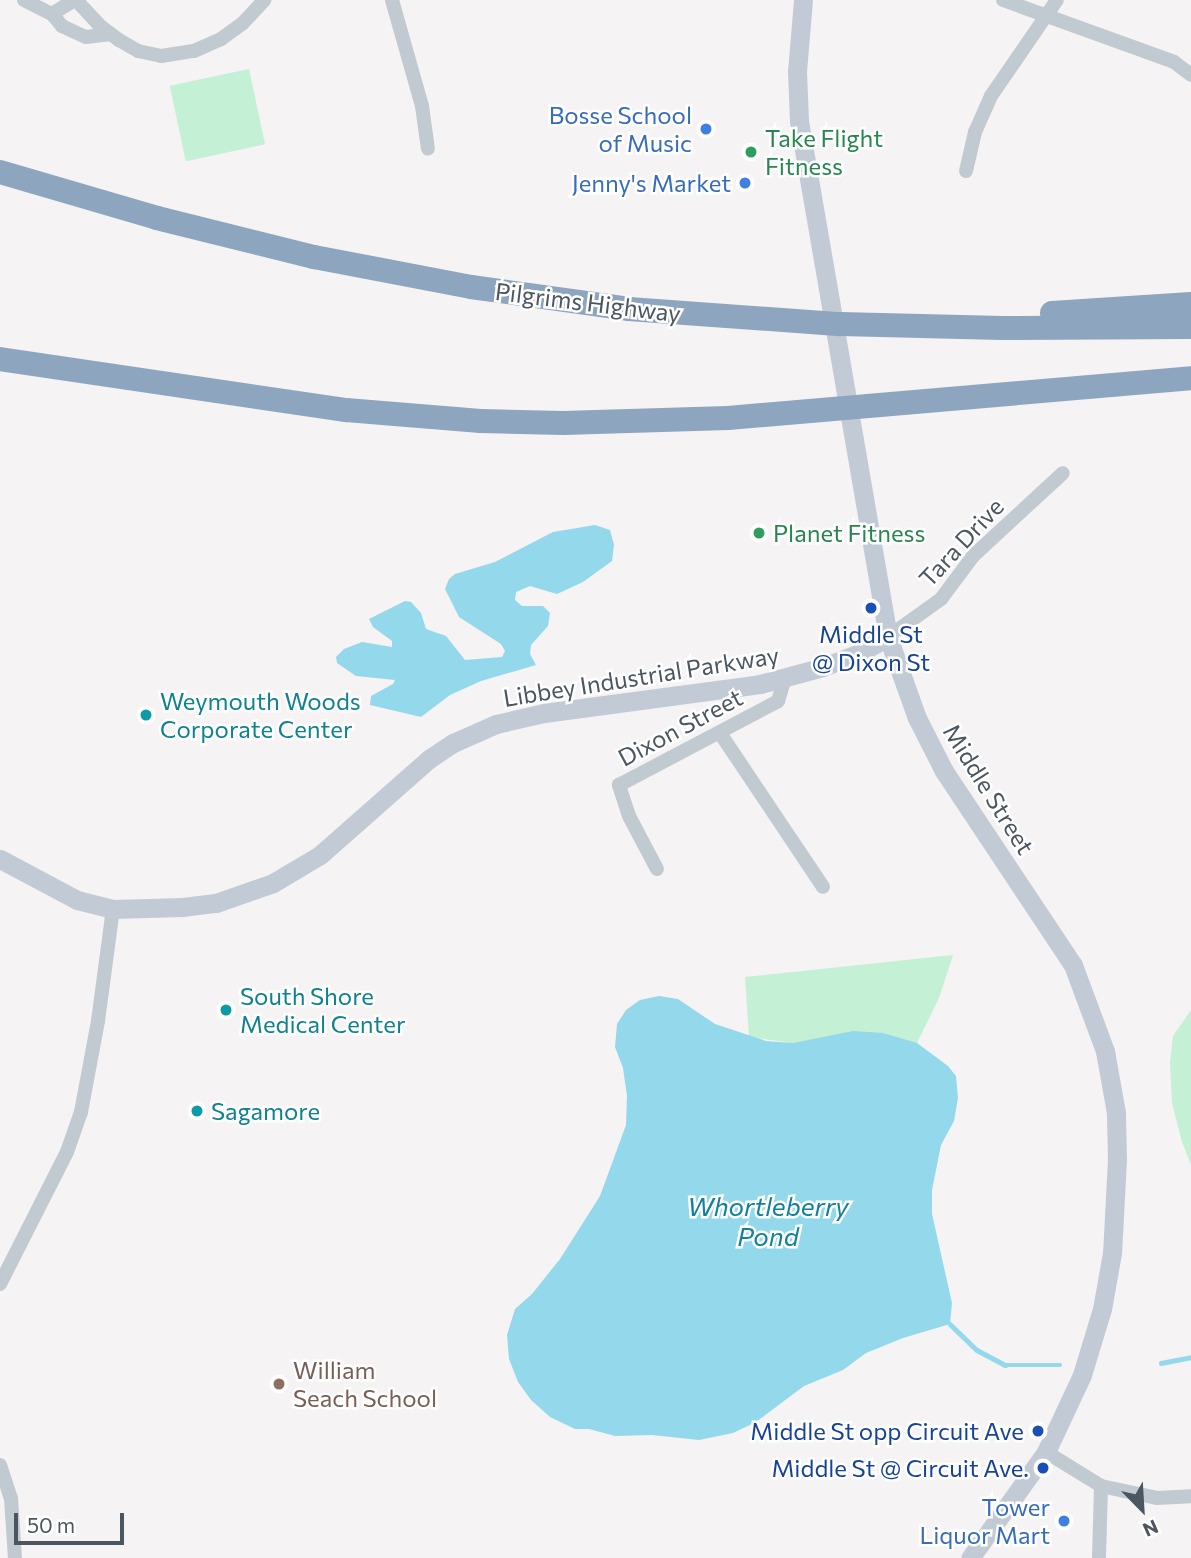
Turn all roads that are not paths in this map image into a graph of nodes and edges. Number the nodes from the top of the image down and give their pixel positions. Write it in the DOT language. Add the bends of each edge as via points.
graph roads {
  1 [pos="24,0"];
  2 [pos="75,0"];
  3 [pos="264,0"];
  4 [pos="392,0"];
  5 [pos="803,0"];
  6 [pos="1003,0"];
  7 [pos="1057,0"];
  8 [pos="52,14"];
  9 [pos="1047,15"];
  10 [pos="111,34"];
  11 [pos="1191,75"];
  12 [pos="428,149"];
  13 [pos="966,171"];
  14 [pos="0,172"];
  15 [pos="1191,304"];
  16 [pos="868,325"];
  17 [pos="1191,327"];
  18 [pos="0,359"];
  19 [pos="1191,378"];
  20 [pos="1063,473"];
  21 [pos="888,637"];
  22 [pos="785,678"];
  23 [pos="720,733"];
  24 [pos="0,859"];
  25 [pos="657,869"];
  26 [pos="824,887"];
  27 [pos="113,909"];
  28 [pos="0,1284"];
  29 [pos="1046,1452"];
  30 [pos="0,1465"];
  31 [pos="1101,1486"];
  32 [pos="1191,1496"];
  33 [pos="15,1558"];
  34 [pos="970,1558"];
  35 [pos="1100,1558"];
  1 -- 8 [label="street"];
  2 -- 8 [label="street"];
  2 -- 10 [label="street"];
  3 -- 10 [label="street" via="233,31 194,51 149,54"];
  4 -- 12 [label="street" via="422,106"];
  5 -- 21 [label="main road, Middle Street" via="798,114"];
  6 -- 9 [label="street"];
  7 -- 9 [label="street"];
  8 -- 10 [label="street" via="62,26 86,37"];
  9 -- 11 [label="street" via="1174,62"];
  9 -- 13 [label="street" via="991,96 975,132"];
  14 -- 16 [label="highway, Pilgrims Highway" via="261,245 445,283 654,312"];
  15 -- 16 [label="highway"];
  16 -- 17 [label="highway, Pilgrims Highway"];
  18 -- 19 [label="highway" via="359,411 563,423 714,419"];
  20 -- 21 [label="street, Tara Drive" via="973,556 941,599"];
  21 -- 22 [label="main road, Libbey Industrial Parkway" via="859,653"];
  21 -- 29 [label="main road, Middle Street" via="917,718 944,771 1073,965 1096,1020 1112,1082 1117,1158 1108,1279 1082,1375"];
  22 -- 23 [label="street, Dixon Street" via="778,701"];
  22 -- 27 [label="main road, Libbey Industrial Parkway" via="496,724 429,759 320,855 273,883 216,903"];
  23 -- 25 [label="street, Dixon Street" via="619,785 629,816"];
  23 -- 26 [label="street"];
  24 -- 27 [label="main road, Libbey Industrial Parkway" via="77,901"];
  27 -- 28 [label="street" via="99,1021 81,1112 67,1152"];
  29 -- 31 [label="street"];
  29 -- 34 [label="main road, Middle Street"];
  30 -- 33 [label="street" via="11,1498"];
  31 -- 32 [label="street" via="1157,1498"];
  31 -- 35 [label="street"];
}
